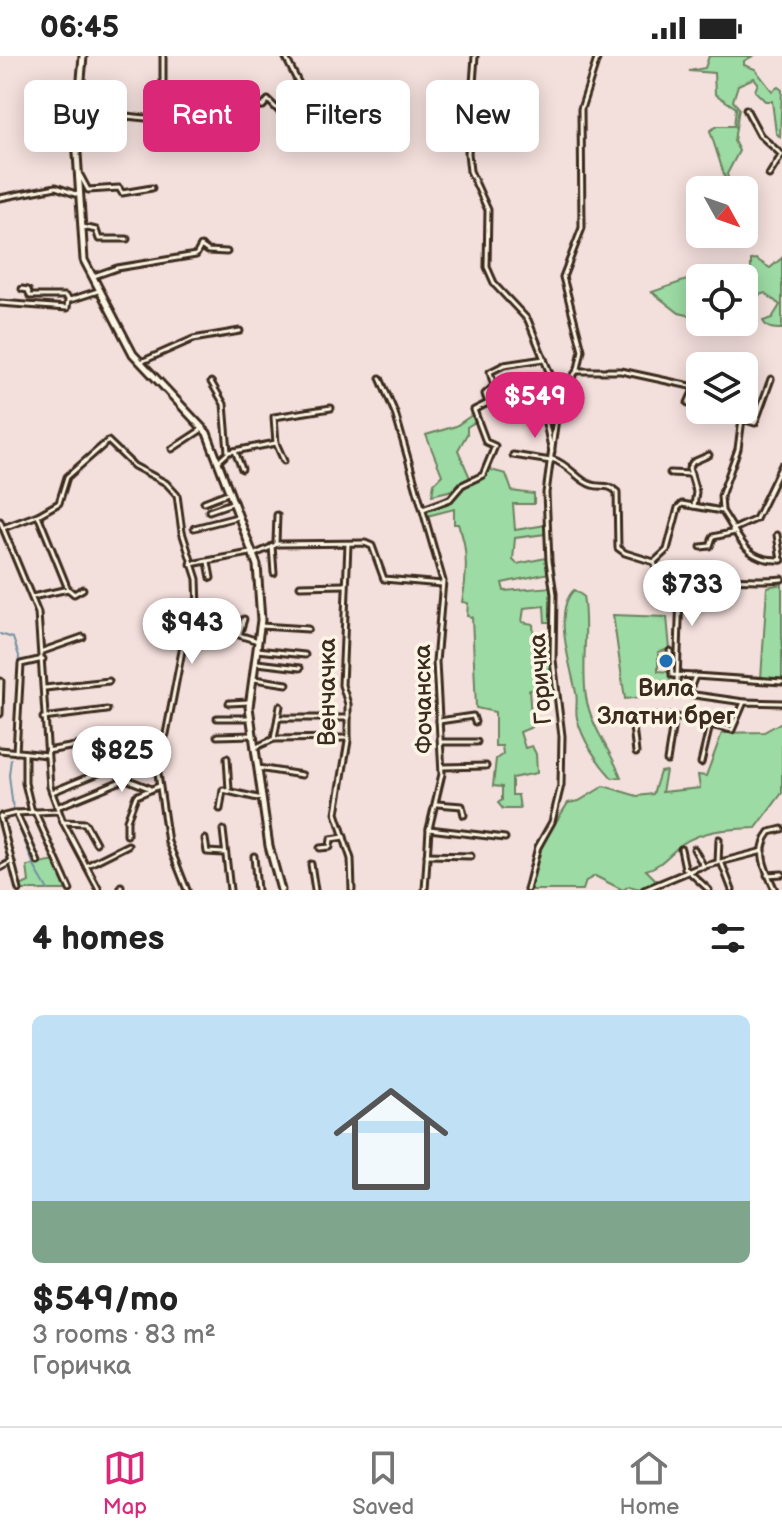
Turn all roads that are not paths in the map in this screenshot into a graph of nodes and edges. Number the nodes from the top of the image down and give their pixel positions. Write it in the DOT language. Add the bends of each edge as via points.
graph roads {
  1 [pos="83,56"];
  2 [pos="163,56"];
  3 [pos="285,56"];
  4 [pos="475,56"];
  5 [pos="598,56"];
  6 [pos="81,80"];
  7 [pos="163,80"];
  8 [pos="746,109"];
  9 [pos="127,116"];
  10 [pos="77,152"];
  11 [pos="782,154"];
  12 [pos="78,174"];
  13 [pos="769,175"];
  14 [pos="152,188"];
  15 [pos="78,195"];
  16 [pos="0,198"];
  17 [pos="79,226"];
  18 [pos="127,239"];
  19 [pos="227,252"];
  20 [pos="91,278"];
  21 [pos="22,289"];
  22 [pos="98,291"];
  23 [pos="69,300"];
  24 [pos="0,303"];
  25 [pos="240,331"];
  26 [pos="544,359"];
  27 [pos="140,362"];
  28 [pos="577,371"];
  29 [pos="380,378"];
  30 [pos="771,379"];
  31 [pos="211,382"];
  32 [pos="686,385"];
  33 [pos="559,396"];
  34 [pos="529,406"];
  35 [pos="331,408"];
  36 [pos="758,415"];
  37 [pos="742,424"];
  38 [pos="204,428"];
  39 [pos="276,443"];
  40 [pos="172,449"];
  41 [pos="235,451"];
  42 [pos="228,452"];
  43 [pos="552,452"];
  44 [pos="513,455"];
  45 [pos="709,455"];
  46 [pos="552,460"];
  47 [pos="219,461"];
  48 [pos="284,461"];
  49 [pos="782,465"];
  50 [pos="242,469"];
  51 [pos="670,473"];
  52 [pos="691,474"];
  53 [pos="230,492"];
  54 [pos="204,502"];
  55 [pos="234,502"];
  56 [pos="694,506"];
  57 [pos="423,509"];
  58 [pos="209,511"];
  59 [pos="722,511"];
  60 [pos="38,515"];
  61 [pos="277,515"];
  62 [pos="239,516"];
  63 [pos="0,521"];
  64 [pos="194,528"];
  65 [pos="2,529"];
  66 [pos="733,531"];
  67 [pos="777,535"];
  68 [pos="348,544"];
  69 [pos="273,545"];
  70 [pos="701,547"];
  71 [pos="253,553"];
  72 [pos="782,560"];
  73 [pos="208,562"];
  74 [pos="654,562"];
  75 [pos="191,564"];
  76 [pos="274,573"];
  77 [pos="211,578"];
  78 [pos="782,579"];
  79 [pos="443,584"];
  80 [pos="345,585"];
  81 [pos="300,586"];
  82 [pos="68,589"];
  83 [pos="83,589"];
  84 [pos="680,592"];
  85 [pos="32,597"];
  86 [pos="198,610"];
  87 [pos="216,611"];
  88 [pos="244,619"];
  89 [pos="261,626"];
  90 [pos="308,629"];
  91 [pos="83,637"];
  92 [pos="258,641"];
  93 [pos="256,650"];
  94 [pos="43,651"];
  95 [pos="670,651"];
  96 [pos="305,655"];
  97 [pos="43,659"];
  98 [pos="253,666"];
  99 [pos="300,668"];
  100 [pos="677,675"];
  101 [pos="695,676"];
  102 [pos="250,679"];
  103 [pos="11,680"];
  104 [pos="0,681"];
  105 [pos="109,681"];
  106 [pos="782,682"];
  107 [pos="287,684"];
  108 [pos="44,688"];
  109 [pos="680,694"];
  110 [pos="688,694"];
  111 [pos="667,695"];
  112 [pos="249,702"];
  113 [pos="744,702"];
  114 [pos="229,703"];
  115 [pos="782,703"];
  116 [pos="280,706"];
  117 [pos="107,710"];
  118 [pos="0,714"];
  119 [pos="674,716"];
  120 [pos="43,718"];
  121 [pos="217,718"];
  122 [pos="250,718"];
  123 [pos="278,718"];
  124 [pos="348,718"];
  125 [pos="632,718"];
  126 [pos="439,721"];
  127 [pos="475,722"];
  128 [pos="604,723"];
  129 [pos="710,725"];
  130 [pos="253,735"];
  131 [pos="217,736"];
  132 [pos="348,738"];
  133 [pos="274,739"];
  134 [pos="441,742"];
  135 [pos="477,742"];
  136 [pos="93,743"];
  137 [pos="254,748"];
  138 [pos="0,750"];
  139 [pos="16,752"];
  140 [pos="25,753"];
  141 [pos="47,753"];
  142 [pos="636,753"];
  143 [pos="227,758"];
  144 [pos="667,761"];
  145 [pos="701,763"];
  146 [pos="486,766"];
  147 [pos="443,767"];
  148 [pos="257,768"];
  149 [pos="101,772"];
  150 [pos="302,775"];
  151 [pos="159,786"];
  152 [pos="149,788"];
  153 [pos="229,791"];
  154 [pos="52,792"];
  155 [pos="262,799"];
  156 [pos="437,804"];
  157 [pos="58,809"];
  158 [pos="220,809"];
  159 [pos="34,812"];
  160 [pos="16,813"];
  161 [pos="464,815"];
  162 [pos="0,817"];
  163 [pos="63,822"];
  164 [pos="429,829"];
  165 [pos="782,829"];
  166 [pos="223,830"];
  167 [pos="127,835"];
  168 [pos="344,837"];
  169 [pos="505,838"];
  170 [pos="205,839"];
  171 [pos="719,839"];
  172 [pos="96,843"];
  173 [pos="128,845"];
  174 [pos="320,848"];
  175 [pos="681,849"];
  176 [pos="694,849"];
  177 [pos="763,851"];
  178 [pos="224,853"];
  179 [pos="427,855"];
  180 [pos="254,856"];
  181 [pos="471,856"];
  182 [pos="12,861"];
  183 [pos="38,862"];
  184 [pos="311,864"];
  185 [pos="720,864"];
  186 [pos="87,865"];
  187 [pos="704,867"];
  188 [pos="0,868"];
  189 [pos="690,872"];
  190 [pos="782,874"];
  191 [pos="767,875"];
  192 [pos="669,880"];
  193 [pos="657,888"];
  194 [pos="19,890"];
  195 [pos="70,890"];
  196 [pos="98,890"];
  197 [pos="187,890"];
  198 [pos="230,890"];
  199 [pos="257,890"];
  200 [pos="281,890"];
  201 [pos="315,890"];
  202 [pos="352,890"];
  203 [pos="425,890"];
  204 [pos="527,890"];
  205 [pos="644,890"];
  206 [pos="671,890"];
  207 [pos="709,890"];
  208 [pos="732,890"];
  209 [pos="775,890"];
  1 -- 6 [label="main road"];
  2 -- 7 [label="street"];
  3 -- 9 [label="street" via="309,112 283,115 268,100 263,106 200,110 175,121"];
  4 -- 26 [label="street" via="468,144 470,171 488,210 487,267 528,320"];
  5 -- 28 [label="street" via="581,109 582,228 563,277 582,337"];
  8 -- 11 [label="street" via="756,131"];
  10 -- 12 [label="main road"];
  11 -- 13 [label="street"];
  12 -- 14 [label="street" via="88,190 119,188 122,193"];
  12 -- 15 [label="main road"];
  15 -- 16 [label="street" via="56,187"];
  15 -- 17 [label="main road"];
  17 -- 18 [label="street" via="96,230 99,239"];
  17 -- 20 [label="main road"];
  19 -- 20 [label="street" via="201,246 196,255 117,268"];
  20 -- 22 [label="main road"];
  21 -- 23 [label="street" via="30,296"];
  22 -- 23 [label="street"];
  22 -- 27 [label="main road"];
  23 -- 24 [label="street" via="67,308"];
  25 -- 27 [label="street" via="193,339"];
  26 -- 33 [label="street"];
  26 -- 57 [label="street" via="490,372 494,386 485,394 488,403 474,410 486,442 495,446 490,462 483,475 462,485 450,499"];
  27 -- 38 [label="main road"];
  28 -- 32 [label="street" via="621,371"];
  28 -- 33 [label="street, Горичка"];
  29 -- 57 [label="street, Фочанска"];
  30 -- 36 [label="street"];
  31 -- 42 [label="street" via="224,404"];
  33 -- 43 [label="street, Горичка"];
  34 -- 43 [label="street, Горичка" via="545,419"];
  35 -- 39 [label="street" via="274,417"];
  37 -- 59 [label="street" via="721,496"];
  38 -- 40 [label="street"];
  38 -- 47 [label="main road"];
  39 -- 41 [label="street"];
  39 -- 48 [label="street"];
  41 -- 42 [label="street"];
  41 -- 50 [label="street"];
  42 -- 47 [label="street"];
  43 -- 46 [label="street, Горичка"];
  44 -- 46 [label="street"];
  45 -- 52 [label="street" via="693,462"];
  46 -- 74 [label="street" via="566,464 590,484 617,492 618,548"];
  46 -- 204 [label="street, Горичка" via="546,507 561,785"];
  47 -- 53 [label="main road"];
  49 -- 66 [label="street" via="756,519"];
  51 -- 52 [label="street"];
  52 -- 56 [label="street"];
  53 -- 54 [label="street"];
  53 -- 55 [label="main road"];
  55 -- 58 [label="street"];
  55 -- 62 [label="main road"];
  56 -- 59 [label="street"];
  56 -- 74 [label="street" via="678,507 667,550"];
  57 -- 79 [label="street, Фочанска"];
  59 -- 66 [label="street"];
  60 -- 65 [label="street"];
  60 -- 75 [label="street" via="61,501 65,481 108,441 179,497"];
  60 -- 82 [label="street"];
  61 -- 69 [label="street"];
  62 -- 64 [label="street"];
  62 -- 71 [label="main road"];
  63 -- 65 [label="street"];
  65 -- 85 [label="street"];
  66 -- 70 [label="street"];
  66 -- 72 [label="street" via="757,559"];
  67 -- 72 [label="street"];
  68 -- 69 [label="street"];
  68 -- 79 [label="street" via="371,545 384,579"];
  68 -- 80 [label="street, Венчачка"];
  69 -- 71 [label="street"];
  69 -- 76 [label="street"];
  71 -- 73 [label="street"];
  71 -- 89 [label="main road"];
  73 -- 75 [label="street"];
  73 -- 77 [label="street"];
  74 -- 78 [label="street" via="663,586 678,581"];
  75 -- 86 [label="street"];
  79 -- 126 [label="street, Фочанска" via="436,662"];
  80 -- 81 [label="street"];
  80 -- 124 [label="street, Венчачка" via="342,685"];
  82 -- 83 [label="street" via="74,594"];
  82 -- 85 [label="street"];
  84 -- 100 [label="street"];
  85 -- 94 [label="street"];
  86 -- 87 [label="street"];
  86 -- 151 [label="street" via="186,630 176,668 157,757"];
  88 -- 92 [label="street" via="239,635"];
  89 -- 90 [label="street"];
  89 -- 92 [label="main road"];
  91 -- 94 [label="street"];
  92 -- 93 [label="main road"];
  93 -- 96 [label="street"];
  93 -- 98 [label="main road"];
  94 -- 97 [label="street"];
  95 -- 100 [label="street" via="671,673"];
  97 -- 108 [label="street"];
  97 -- 139 [label="street" via="21,664"];
  98 -- 99 [label="street"];
  98 -- 102 [label="main road"];
  100 -- 101 [label="street"];
  100 -- 109 [label="street"];
  101 -- 106 [label="street"];
  101 -- 110 [label="street"];
  102 -- 107 [label="street"];
  102 -- 112 [label="main road"];
  103 -- 104 [label="street"];
  104 -- 118 [label="street"];
  105 -- 108 [label="street"];
  108 -- 120 [label="street"];
  109 -- 110 [label="street"];
  109 -- 111 [label="street"];
  110 -- 113 [label="street"];
  112 -- 114 [label="street"];
  112 -- 122 [label="main road"];
  113 -- 115 [label="street"];
  113 -- 129 [label="street" via="735,729"];
  116 -- 123 [label="street"];
  117 -- 120 [label="street"];
  119 -- 125 [label="street"];
  119 -- 129 [label="street"];
  119 -- 144 [label="street"];
  120 -- 141 [label="street"];
  121 -- 122 [label="street"];
  122 -- 130 [label="main road"];
  123 -- 124 [label="street"];
  123 -- 133 [label="street"];
  124 -- 132 [label="street, Венчачка"];
  125 -- 128 [label="street"];
  125 -- 142 [label="street"];
  126 -- 127 [label="street" via="474,716"];
  126 -- 134 [label="street, Фочанска"];
  129 -- 145 [label="street"];
  130 -- 131 [label="street"];
  130 -- 137 [label="main road"];
  132 -- 133 [label="street"];
  132 -- 168 [label="street, Венчачка" via="336,807"];
  133 -- 137 [label="street"];
  134 -- 135 [label="street"];
  134 -- 147 [label="street, Фочанска"];
  136 -- 141 [label="street"];
  137 -- 148 [label="main road"];
  138 -- 139 [label="street"];
  139 -- 140 [label="street"];
  140 -- 141 [label="street"];
  140 -- 159 [label="street" via="25,783"];
  141 -- 154 [label="street"];
  143 -- 153 [label="street"];
  146 -- 147 [label="street"];
  147 -- 156 [label="street, Фочанска"];
  148 -- 150 [label="street"];
  148 -- 155 [label="main road"];
  149 -- 154 [label="street"];
  151 -- 152 [label="street"];
  151 -- 197 [label="street" via="168,842"];
  152 -- 157 [label="street" via="124,779"];
  152 -- 167 [label="street" via="133,801"];
  153 -- 155 [label="street"];
  153 -- 158 [label="street" via="222,792"];
  154 -- 157 [label="street"];
  155 -- 200 [label="main road"];
  156 -- 161 [label="street" via="462,806"];
  156 -- 164 [label="street, Фочанска"];
  157 -- 159 [label="street"];
  157 -- 163 [label="street"];
  159 -- 160 [label="street"];
  159 -- 195 [label="street"];
  160 -- 162 [label="street"];
  160 -- 183 [label="street"];
  162 -- 182 [label="street"];
  163 -- 172 [label="street" via="84,822"];
  163 -- 186 [label="street"];
  164 -- 169 [label="street"];
  164 -- 179 [label="street, Фочанска"];
  165 -- 177 [label="street" via="768,834"];
  166 -- 178 [label="street"];
  168 -- 174 [label="street"];
  168 -- 202 [label="street, Венчачка" via="352,862"];
  170 -- 178 [label="street" via="208,853"];
  171 -- 185 [label="street"];
  173 -- 186 [label="street"];
  175 -- 189 [label="street" via="681,860"];
  176 -- 187 [label="street"];
  177 -- 185 [label="street"];
  177 -- 191 [label="street"];
  178 -- 198 [label="street"];
  179 -- 181 [label="street"];
  179 -- 203 [label="street, Фочанска"];
  180 -- 199 [label="street"];
  182 -- 188 [label="street"];
  182 -- 194 [label="street"];
  184 -- 201 [label="street"];
  185 -- 187 [label="street"];
  185 -- 208 [label="street"];
  186 -- 196 [label="street"];
  187 -- 189 [label="street"];
  189 -- 192 [label="street"];
  189 -- 207 [label="street"];
  190 -- 191 [label="street"];
  191 -- 209 [label="street"];
  192 -- 193 [label="street"];
  192 -- 206 [label="street"];
  193 -- 205 [label="street"];
}
